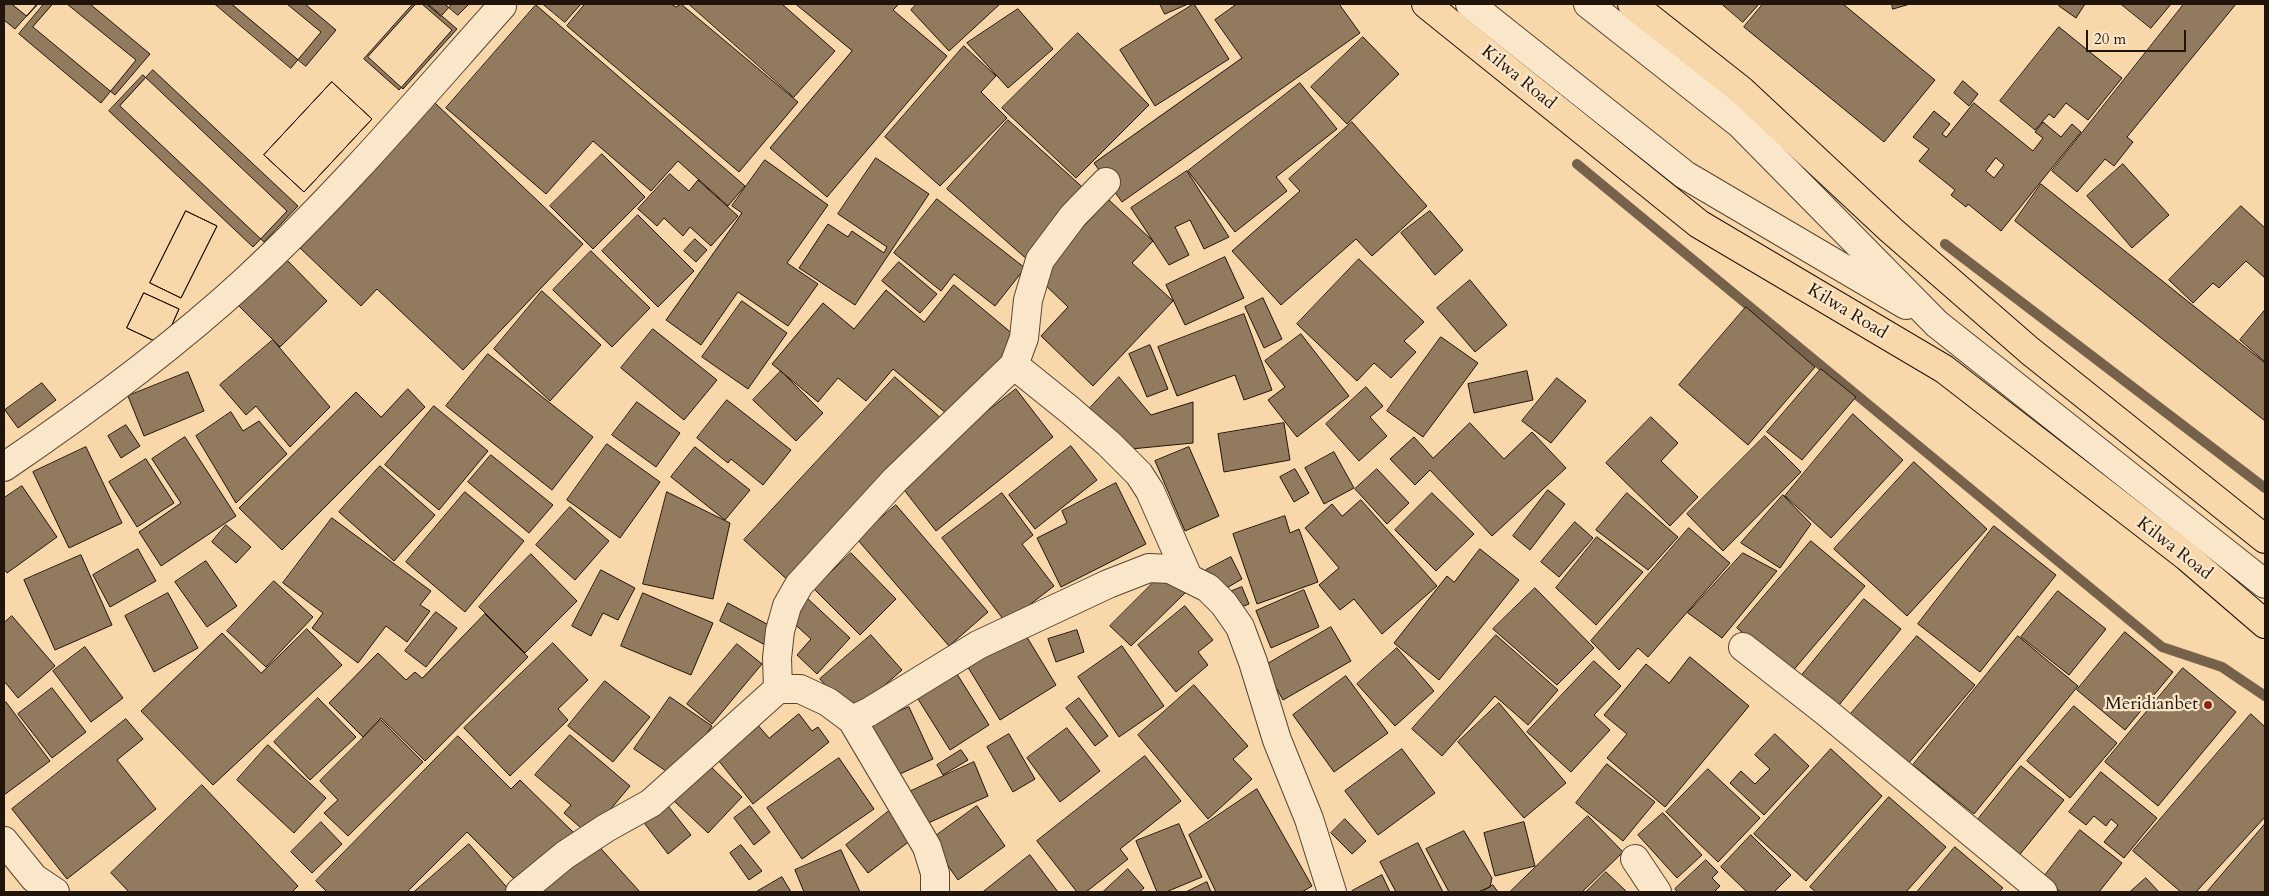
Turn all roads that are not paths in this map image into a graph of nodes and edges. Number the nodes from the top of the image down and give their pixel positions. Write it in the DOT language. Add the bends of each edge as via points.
graph roads {
  1 [pos="1426,4"];
  2 [pos="1470,4"];
  3 [pos="1588,4"];
  4 [pos="1632,4"];
  5 [pos="502,6"];
  6 [pos="1106,182"];
  7 [pos="1937,324"];
  8 [pos="1014,365"];
  9 [pos="4,467"];
  10 [pos="2265,538"];
  11 [pos="1188,576"];
  12 [pos="2265,584"];
  13 [pos="2265,624"];
  14 [pos="1743,647"];
  15 [pos="778,688"];
  16 [pos="852,720"];
  17 [pos="4,841"];
  18 [pos="1635,858"];
  19 [pos="36,888"];
  20 [pos="520,892"];
  21 [pos="935,892"];
  22 [pos="1332,892"];
  23 [pos="1658,892"];
  24 [pos="2043,892"];
  1 -- 13 [label="highway, Kilwa Road" via="1699,224 1944,370 2187,557"];
  2 -- 7 [label="street" via="1685,175"];
  3 -- 7 [label="street" via="1740,124"];
  4 -- 10 [label="highway" via="1741,90 1891,230 2030,351"];
  5 -- 9 [label="street" via="332,194 246,280 148,364"];
  6 -- 8 [label="street" via="1073,216 1040,260 1028,300 1024,338"];
  7 -- 12 [label="street"];
  8 -- 11 [label="street" via="1110,444 1139,474 1150,491"];
  8 -- 15 [label="street" via="896,480 799,585 787,606 780,631"];
  11 -- 16 [label="street" via="1170,569 1149,568 1108,584 978,645"];
  11 -- 22 [label="street" via="1208,588 1240,627"];
  14 -- 24 [label="street"];
  15 -- 16 [label="street" via="800,689 828,702"];
  15 -- 20 [label="street" via="651,802 565,855"];
  16 -- 21 [label="street" via="927,847 935,873"];
  17 -- 19 [label="street"];
  18 -- 23 [label="street"];
}
